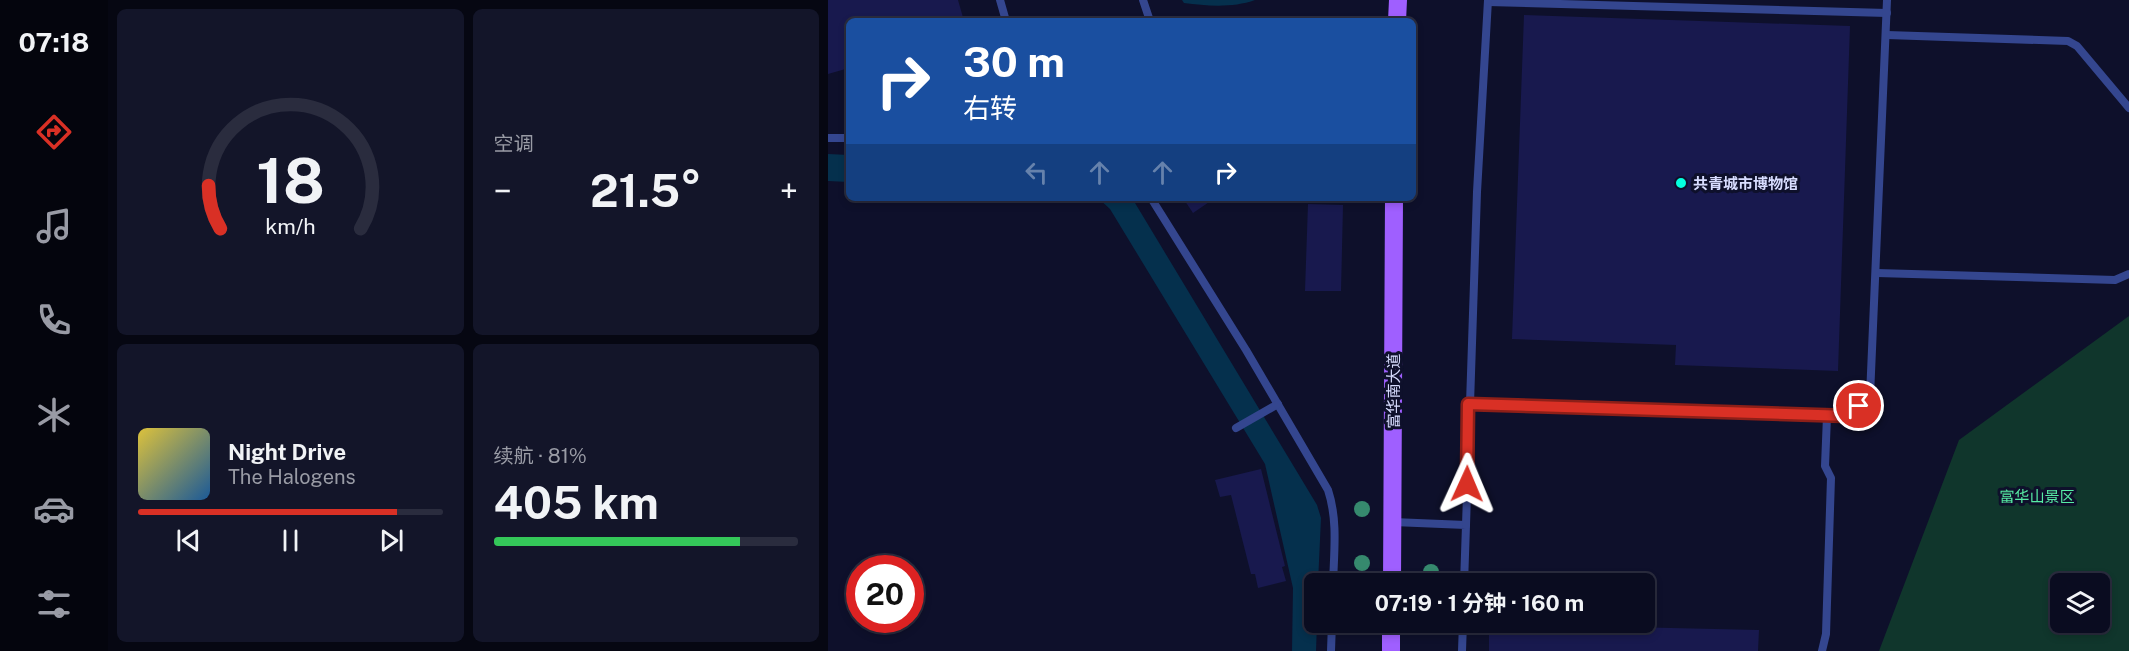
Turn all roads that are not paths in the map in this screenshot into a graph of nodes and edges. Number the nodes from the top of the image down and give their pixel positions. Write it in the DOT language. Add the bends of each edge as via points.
graph roads {
  1 [pos="1000,0"];
  2 [pos="1143,0"];
  3 [pos="1398,0"];
  4 [pos="1887,0"];
  5 [pos="1488,1"];
  6 [pos="1887,13"];
  7 [pos="1005,18"];
  8 [pos="1149,18"];
  9 [pos="1397,18"];
  10 [pos="1887,35"];
  11 [pos="2129,108"];
  12 [pos="828,138"];
  13 [pos="846,138"];
  14 [pos="1153,201"];
  15 [pos="1394,201"];
  16 [pos="1877,273"];
  17 [pos="2129,274"];
  18 [pos="1278,404"];
  19 [pos="1468,404"];
  20 [pos="1827,416"];
  21 [pos="1236,428"];
  22 [pos="1393,522"];
  23 [pos="1466,525"];
  24 [pos="1333,573"];
  25 [pos="1392,573"];
  26 [pos="1464,573"];
  27 [pos="1332,633"];
  28 [pos="1391,633"];
  29 [pos="1463,633"];
  30 [pos="1331,651"];
  31 [pos="1390,651"];
  32 [pos="1462,651"];
  33 [pos="1822,651"];
  1 -- 7 [label="lane"];
  2 -- 8 [label="lane"];
  3 -- 9 [label="main road"];
  4 -- 6 [label="lane"];
  5 -- 6 [label="lane"];
  5 -- 19 [label="lane"];
  6 -- 10 [label="lane"];
  10 -- 11 [label="lane" via="2068,41 2077,46"];
  10 -- 16 [label="lane"];
  12 -- 13 [label="lane"];
  14 -- 18 [label="lane"];
  15 -- 22 [label="main road, 富华南大道"];
  16 -- 17 [label="lane" via="2115,280"];
  16 -- 20 [label="lane" via="1870,396 1849,416"];
  18 -- 21 [label="lane"];
  18 -- 24 [label="lane" via="1333,505"];
  19 -- 20 [label="lane"];
  19 -- 23 [label="lane"];
  20 -- 33 [label="lane" via="1825,466 1831,478 1826,634"];
  22 -- 23 [label="lane"];
  22 -- 25 [label="main road, 富华南大道"];
  23 -- 26 [label="lane"];
  27 -- 30 [label="lane"];
  28 -- 31 [label="main road"];
  29 -- 32 [label="lane"];
}
